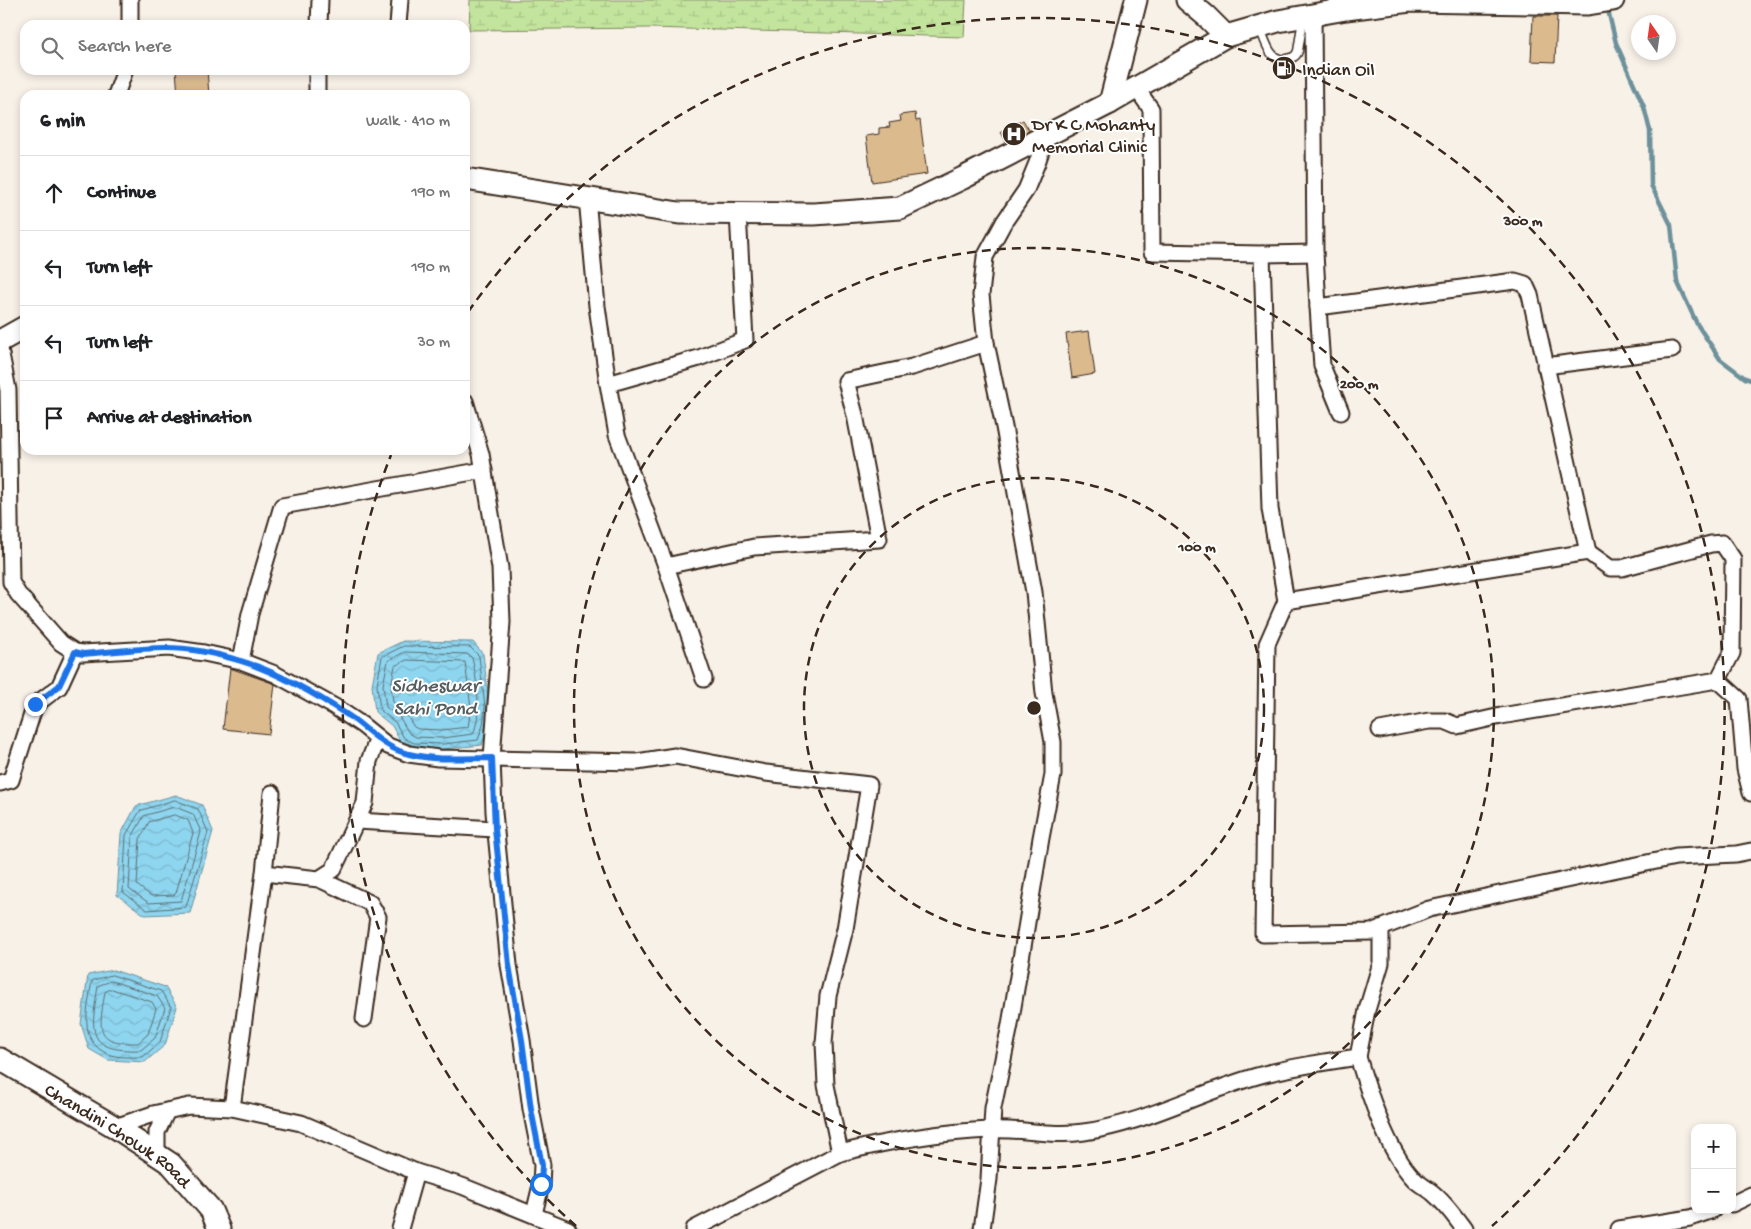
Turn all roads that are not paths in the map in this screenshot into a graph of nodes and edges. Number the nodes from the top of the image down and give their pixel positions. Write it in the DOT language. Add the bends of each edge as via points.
graph roads {
  1 [pos="130,0"];
  2 [pos="320,0"];
  3 [pos="400,0"];
  4 [pos="1136,0"];
  5 [pos="1188,0"];
  6 [pos="1606,1"];
  7 [pos="1308,16"];
  8 [pos="130,20"];
  9 [pos="318,20"];
  10 [pos="398,20"];
  11 [pos="1259,26"];
  12 [pos="1226,36"];
  13 [pos="123,75"];
  14 [pos="317,75"];
  15 [pos="1136,88"];
  16 [pos="118,90"];
  17 [pos="317,90"];
  18 [pos="1110,103"];
  19 [pos="1046,136"];
  20 [pos="470,180"];
  21 [pos="587,198"];
  22 [pos="738,214"];
  23 [pos="1315,253"];
  24 [pos="1262,254"];
  25 [pos="1318,307"];
  26 [pos="20,330"];
  27 [pos="0,341"];
  28 [pos="986,343"];
  29 [pos="0,349"];
  30 [pos="1672,350"];
  31 [pos="1545,366"];
  32 [pos="608,384"];
  33 [pos="1341,412"];
  34 [pos="470,418"];
  35 [pos="484,470"];
  36 [pos="1588,552"];
  37 [pos="666,566"];
  38 [pos="1286,601"];
  39 [pos="75,652"];
  40 [pos="241,661"];
  41 [pos="704,679"];
  42 [pos="1718,680"];
  43 [pos="1745,700"];
  44 [pos="1380,730"];
  45 [pos="378,738"];
  46 [pos="492,758"];
  47 [pos="0,783"];
  48 [pos="1751,792"];
  49 [pos="272,793"];
  50 [pos="357,821"];
  51 [pos="495,829"];
  52 [pos="1751,851"];
  53 [pos="264,874"];
  54 [pos="319,879"];
  55 [pos="1381,928"];
  56 [pos="364,1019"];
  57 [pos="1358,1057"];
  58 [pos="0,1058"];
  59 [pos="232,1108"];
  60 [pos="167,1111"];
  61 [pos="115,1127"];
  62 [pos="992,1130"];
  63 [pos="840,1153"];
  64 [pos="157,1155"];
  65 [pos="416,1172"];
  66 [pos="1751,1195"];
  67 [pos="1736,1202"];
  68 [pos="534,1214"];
  69 [pos="1702,1214"];
  70 [pos="219,1229"];
  71 [pos="400,1229"];
  72 [pos="568,1229"];
  73 [pos="694,1229"];
  74 [pos="982,1229"];
  75 [pos="1464,1229"];
  76 [pos="1619,1229"];
  1 -- 8 [label="street"];
  2 -- 9 [label="street"];
  3 -- 10 [label="street"];
  4 -- 18 [label="main road"];
  5 -- 12 [label="main road"];
  6 -- 7 [label="main road" via="1588,4 1410,1"];
  7 -- 11 [label="main road"];
  7 -- 11 [label="lane" via="1296,56 1282,60 1271,53"];
  7 -- 23 [label="street"];
  11 -- 12 [label="main road"];
  12 -- 15 [label="main road"];
  13 -- 16 [label="street"];
  14 -- 17 [label="street"];
  15 -- 18 [label="main road"];
  15 -- 24 [label="street" via="1151,109 1152,252"];
  18 -- 19 [label="main road"];
  19 -- 22 [label="main road" via="900,208 814,214"];
  19 -- 28 [label="street" via="1026,190 985,257 982,295"];
  20 -- 21 [label="main road"];
  21 -- 22 [label="main road" via="679,213"];
  21 -- 32 [label="street"];
  22 -- 32 [label="street" via="745,340 699,358"];
  23 -- 24 [label="street"];
  23 -- 25 [label="street"];
  24 -- 38 [label="street" via="1270,509"];
  25 -- 31 [label="street" via="1515,281 1525,284 1530,295"];
  25 -- 33 [label="street" via="1322,366"];
  26 -- 27 [label="main road"];
  28 -- 37 [label="street" via="912,367 846,381 879,539 754,547"];
  28 -- 62 [label="street" via="1034,592 1044,693 1053,742 1053,775 993,1108"];
  29 -- 39 [label="street" via="8,390 12,582 18,594 61,643"];
  30 -- 31 [label="street"];
  31 -- 36 [label="street"];
  32 -- 37 [label="street" via="617,435"];
  34 -- 35 [label="street"];
  35 -- 40 [label="street" via="282,506 250,614"];
  35 -- 46 [label="street" via="500,568 502,622"];
  36 -- 38 [label="street"];
  36 -- 42 [label="street" via="1610,568 1622,568 1722,543 1732,559 1732,653"];
  37 -- 41 [label="street"];
  38 -- 55 [label="street" via="1267,644 1263,934 1371,932"];
  39 -- 40 [label="street" via="169,648"];
  39 -- 47 [label="street" via="59,686 35,704 12,780"];
  40 -- 45 [label="street" via="275,674 336,707"];
  42 -- 43 [label="street"];
  42 -- 44 [label="street" via="1457,726 1445,721 1429,721"];
  43 -- 48 [label="street" via="1745,769"];
  45 -- 46 [label="street" via="408,754 438,758"];
  45 -- 50 [label="street" via="369,761 366,803"];
  46 -- 51 [label="street"];
  46 -- 63 [label="street" via="637,762 675,756 766,773 869,785 844,929 828,996 824,1043 826,1085"];
  49 -- 53 [label="street"];
  50 -- 51 [label="street"];
  50 -- 54 [label="street" via="333,870"];
  51 -- 68 [label="street" via="509,965 542,1165"];
  52 -- 55 [label="street" via="1676,858 1608,871 1429,909"];
  53 -- 54 [label="street"];
  53 -- 59 [label="street"];
  54 -- 56 [label="street" via="370,903 378,918"];
  55 -- 57 [label="street" via="1380,963"];
  57 -- 62 [label="street" via="1256,1076 1125,1123 1085,1132 1053,1135"];
  57 -- 75 [label="street" via="1366,1085 1395,1153 1413,1179 1434,1194"];
  58 -- 61 [label="main road, Chandini Chowk Road"];
  59 -- 60 [label="street" via="188,1106"];
  59 -- 65 [label="street" via="301,1123"];
  60 -- 61 [label="street"];
  60 -- 64 [label="street" via="157,1132"];
  61 -- 64 [label="main road, Chandini Chowk Road"];
  62 -- 63 [label="street" via="938,1134"];
  62 -- 74 [label="street"];
  63 -- 73 [label="street"];
  64 -- 70 [label="main road, Chandini Chowk Road" via="171,1164 211,1210"];
  65 -- 68 [label="street"];
  65 -- 71 [label="street"];
  66 -- 67 [label="street"];
  68 -- 72 [label="street"];
  69 -- 76 [label="street"];
}
